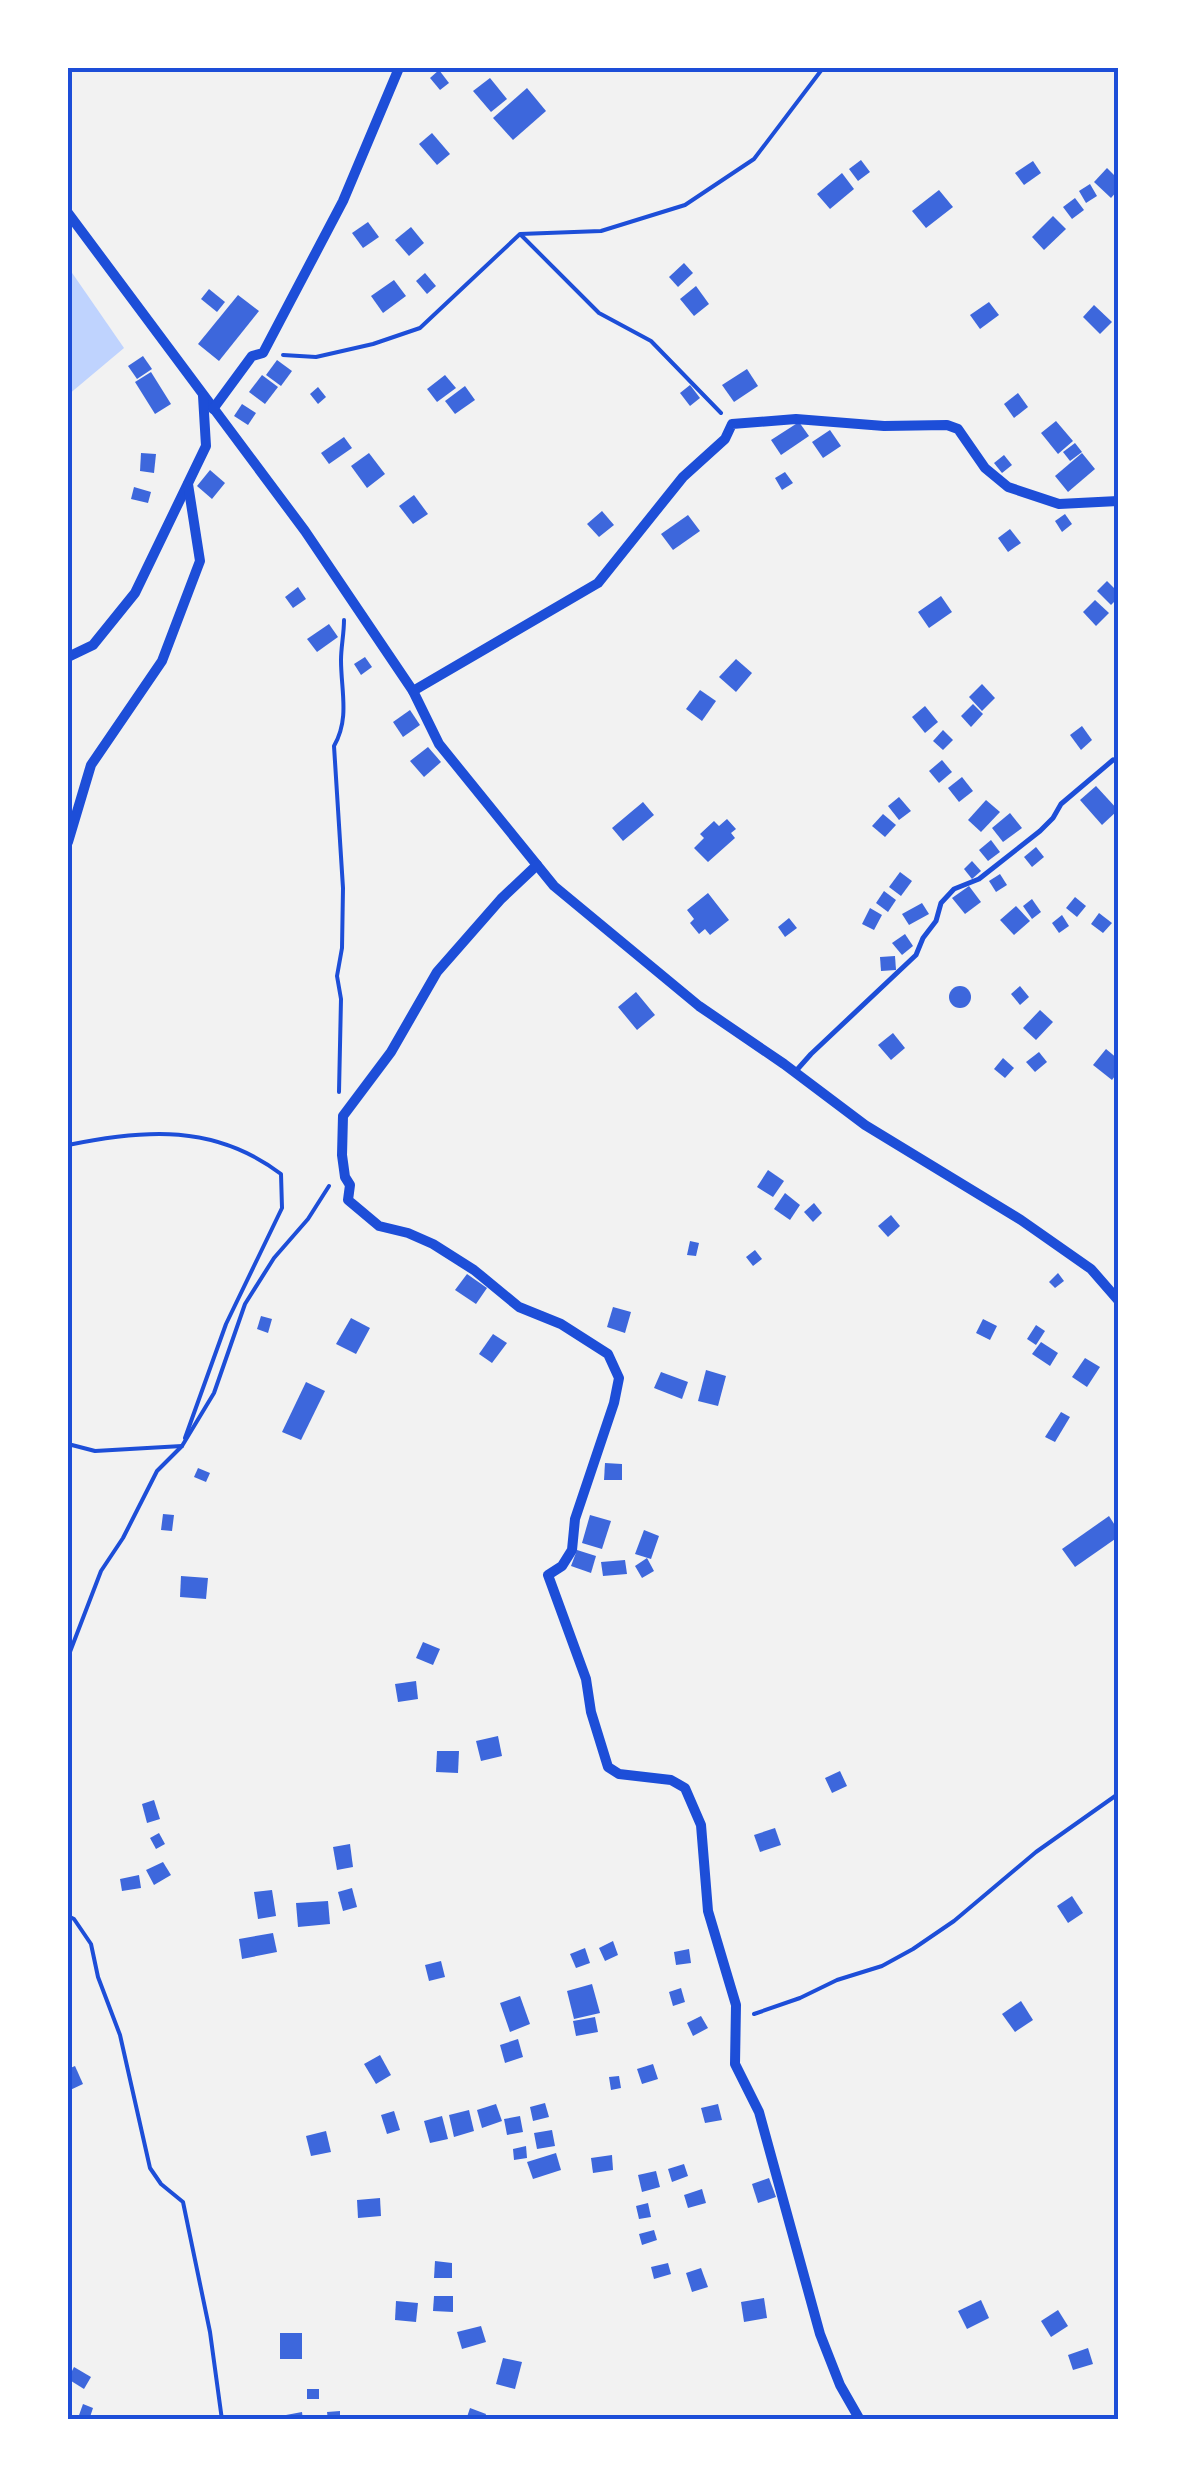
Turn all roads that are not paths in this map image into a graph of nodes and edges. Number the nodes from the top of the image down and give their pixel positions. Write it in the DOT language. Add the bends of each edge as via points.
graph roads {
  1 [pos="399,68"];
  2 [pos="68,213"];
  3 [pos="202,394"];
  4 [pos="213,409"];
  5 [pos="188,484"];
  6 [pos="1118,501"];
  7 [pos="68,657"];
  8 [pos="413,691"];
  9 [pos="1113,760"];
  10 [pos="68,842"];
  11 [pos="537,865"];
  12 [pos="796,1072"];
  13 [pos="1118,1300"];
  14 [pos="860,2420"];
  1 -- 4 [label="street" via="343,201 263,353 252,356"];
  2 -- 3 [label="street"];
  3 -- 4 [label="street"];
  3 -- 5 [label="street" via="206,446"];
  4 -- 8 [label="street" via="306,531"];
  5 -- 7 [label="street" via="135,593 92,645"];
  5 -- 10 [label="street" via="200,561 162,662 91,765"];
  6 -- 8 [label="street" via="1059,504 1008,488 958,429 947,425 796,419 732,424 726,440 683,477 598,583"];
  8 -- 11 [label="street" via="438,744"];
  9 -- 12 [label="lane" via="1061,804 1040,832 979,879 954,889 916,954"];
  11 -- 12 [label="street" via="699,1006"];
  11 -- 14 [label="street" via="437,972 392,1052 343,1116 348,1200 379,1226 432,1244 519,1307 561,1324 608,1354 614,1366 614,1403 575,1519 572,1550 548,1575 586,1679 608,1767 685,1788 701,1826 708,1911 736,2005 735,2064 759,2112 820,2334"];
  12 -- 13 [label="street" via="864,1125 1091,1269"];
}
